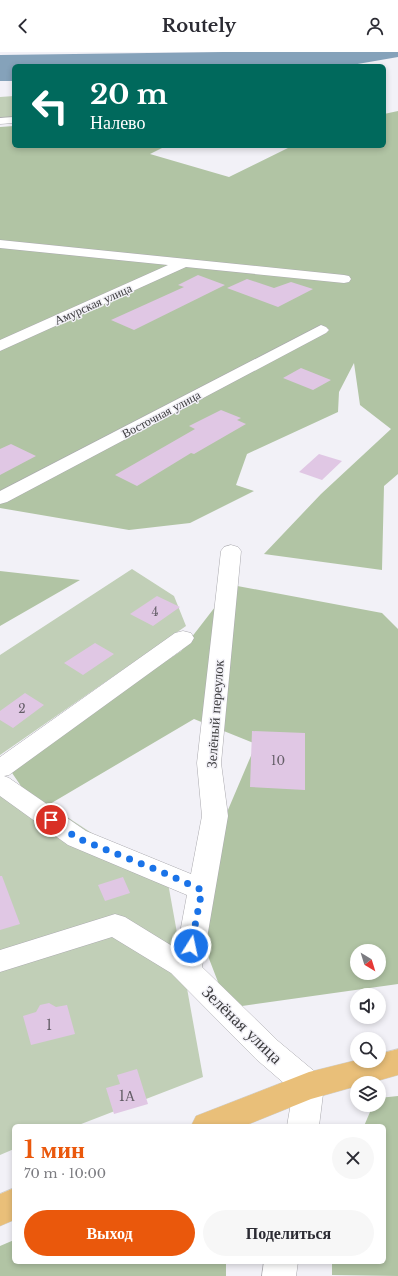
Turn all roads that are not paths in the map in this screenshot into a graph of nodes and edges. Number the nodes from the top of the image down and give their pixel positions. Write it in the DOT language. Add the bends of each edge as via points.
graph roads {
  1 [pos="12,120"];
  2 [pos="0,121"];
  3 [pos="0,244"];
  4 [pos="185,263"];
  5 [pos="344,279"];
  6 [pos="321,330"];
  7 [pos="0,346"];
  8 [pos="0,498"];
  9 [pos="230,552"];
  10 [pos="183,638"];
  11 [pos="0,769"];
  12 [pos="0,784"];
  13 [pos="202,890"];
  14 [pos="0,961"];
  15 [pos="187,970"];
  16 [pos="398,1062"];
  17 [pos="309,1086"];
  18 [pos="212,1124"];
  19 [pos="303,1124"];
  20 [pos="12,1205"];
  21 [pos="0,1210"];
  22 [pos="281,1264"];
  23 [pos="279,1276"];
  1 -- 2 [label="street"];
  3 -- 4 [label="street"];
  4 -- 5 [label="street"];
  4 -- 7 [label="street, Амурская улица"];
  6 -- 8 [label="street, Восточная улица"];
  9 -- 13 [label="street, Зелёный переулок" via="209,763 215,816"];
  10 -- 11 [label="street"];
  12 -- 13 [label="street" via="77,838"];
  13 -- 15 [label="street, Зелёный переулок"];
  14 -- 15 [label="street, Зелёная улица" via="115,925"];
  15 -- 17 [label="street, Зелёная улица" via="267,1050"];
  16 -- 17 [label="main road"];
  17 -- 18 [label="main road"];
  17 -- 19 [label="street"];
  20 -- 21 [label="main road"];
  22 -- 23 [label="street"];
}
